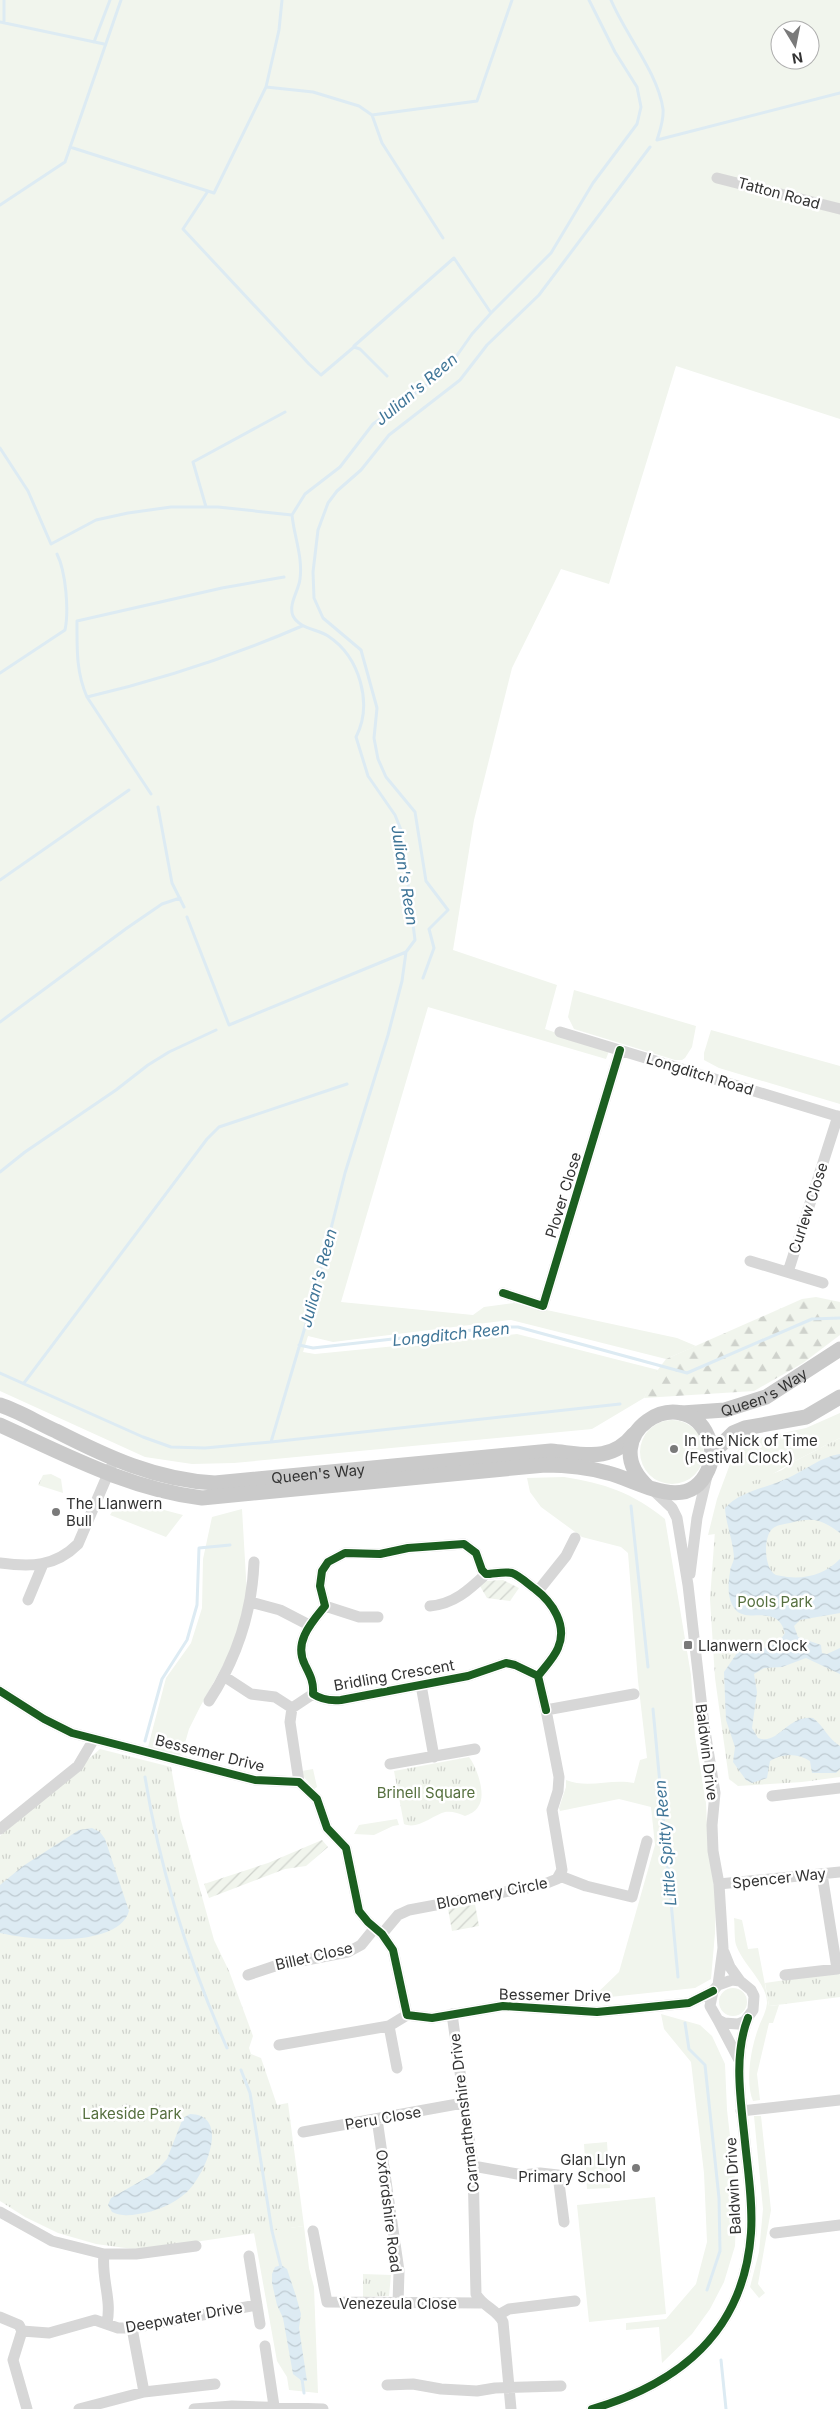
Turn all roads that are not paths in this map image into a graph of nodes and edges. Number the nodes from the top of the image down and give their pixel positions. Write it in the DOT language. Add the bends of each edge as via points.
graph roads {
  1 [pos="717,178"];
  2 [pos="840,209"];
  3 [pos="560,1032"];
  4 [pos="620,1050"];
  5 [pos="839,1116"];
  6 [pos="750,1261"];
  7 [pos="788,1272"];
  8 [pos="824,1283"];
  9 [pos="502,1293"];
  10 [pos="840,1349"];
  11 [pos="840,1397"];
  12 [pos="0,1405"];
  13 [pos="680,1413"];
  14 [pos="0,1425"];
  15 [pos="640,1426"];
  16 [pos="712,1454"];
  17 [pos="114,1460"];
  18 [pos="708,1471"];
  19 [pos="107,1474"];
  20 [pos="650,1488"];
  21 [pos="575,1538"];
  22 [pos="254,1562"];
  23 [pos="0,1563"];
  24 [pos="43,1564"];
  25 [pos="486,1574"];
  26 [pos="688,1585"];
  27 [pos="538,1591"];
  28 [pos="28,1600"];
  29 [pos="250,1602"];
  30 [pos="325,1606"];
  31 [pos="430,1606"];
  32 [pos="378,1617"];
  33 [pos="309,1625"];
  34 [pos="538,1676"];
  35 [pos="225,1677"];
  36 [pos="420,1685"];
  37 [pos="313,1694"];
  38 [pos="634,1694"];
  39 [pos="2,1696"];
  40 [pos="209,1701"];
  41 [pos="292,1708"];
  42 [pos="546,1710"];
  43 [pos="94,1739"];
  44 [pos="475,1749"];
  45 [pos="434,1756"];
  46 [pos="390,1764"];
  47 [pos="299,1782"];
  48 [pos="840,1788"];
  49 [pos="772,1796"];
  50 [pos="0,1828"];
  51 [pos="647,1841"];
  52 [pos="840,1872"];
  53 [pos="822,1874"];
  54 [pos="560,1876"];
  55 [pos="719,1884"];
  56 [pos="378,1931"];
  57 [pos="723,1948"];
  58 [pos="248,1975"];
  59 [pos="785,1975"];
  60 [pos="740,1981"];
  61 [pos="716,1988"];
  62 [pos="689,2003"];
  63 [pos="452,2014"];
  64 [pos="407,2015"];
  65 [pos="716,2016"];
  66 [pos="748,2018"];
  67 [pos="389,2026"];
  68 [pos="278,2045"];
  69 [pos="740,2062"];
  70 [pos="397,2068"];
  71 [pos="840,2100"];
  72 [pos="463,2103"];
  73 [pos="742,2111"];
  74 [pos="377,2119"];
  75 [pos="303,2132"];
  76 [pos="473,2166"];
  77 [pos="0,2212"];
  78 [pos="564,2222"];
  79 [pos="840,2225"];
  80 [pos="313,2231"];
  81 [pos="776,2233"];
  82 [pos="196,2246"];
  83 [pos="104,2254"];
  84 [pos="249,2256"];
  85 [pos="576,2301"];
  86 [pos="480,2303"];
  87 [pos="398,2304"];
  88 [pos="257,2305"];
  89 [pos="500,2314"];
  90 [pos="0,2317"];
  91 [pos="106,2323"];
  92 [pos="260,2324"];
  93 [pos="132,2328"];
  94 [pos="22,2331"];
  95 [pos="264,2346"];
  96 [pos="215,2384"];
  97 [pos="387,2385"];
  98 [pos="562,2386"];
  99 [pos="509,2389"];
  100 [pos="144,2392"];
  101 [pos="274,2406"];
  102 [pos="612,2406"];
  103 [pos="27,2409"];
  104 [pos="79,2409"];
  105 [pos="194,2409"];
  106 [pos="323,2409"];
  107 [pos="511,2409"];
  108 [pos="592,2409"];
  1 -- 2 [label="street, Tatton Road"];
  3 -- 4 [label="street, Longditch Road"];
  4 -- 5 [label="street, Longditch Road"];
  4 -- 9 [label="street, Plover Close" via="543,1306"];
  5 -- 7 [label="street, Curlew Close"];
  6 -- 7 [label="street, Curlew Close"];
  7 -- 8 [label="street, Curlew Close"];
  10 -- 13 [label="main road, Queen's Way" via="766,1397 725,1410"];
  11 -- 16 [label="main road, Queen's Way" via="806,1417 744,1428"];
  12 -- 17 [label="main road, Queen's Way"];
  13 -- 15 [label="main road, Queen's Way" via="658,1414"];
  13 -- 16 [label="main road" via="699,1423 706,1432"];
  14 -- 19 [label="main road, Queen's Way"];
  15 -- 17 [label="main road, Queen's Way" via="625,1446 612,1453 551,1451 215,1483 157,1474"];
  15 -- 20 [label="main road" via="633,1436 630,1458 636,1474"];
  16 -- 18 [label="main road"];
  17 -- 19 [label="street"];
  18 -- 20 [label="main road, Queen's Way" via="693,1488 682,1492 670,1494"];
  18 -- 26 [label="street" via="697,1518"];
  19 -- 20 [label="main road, Queen's Way" via="175,1494 202,1498 545,1465 593,1468"];
  19 -- 24 [label="street" via="78,1544 57,1560"];
  20 -- 26 [label="street" via="672,1508 677,1518"];
  21 -- 27 [label="street" via="566,1556"];
  22 -- 29 [label="street"];
  23 -- 24 [label="street"];
  24 -- 28 [label="street"];
  25 -- 27 [label="street" via="511,1573"];
  25 -- 30 [label="street" via="476,1553 464,1544 408,1548 380,1554 345,1552 328,1562 322,1571 320,1586"];
  25 -- 31 [label="street" via="460,1596 441,1605"];
  26 -- 55 [label="street, Baldwin Drive" via="715,1793 713,1850"];
  27 -- 34 [label="street" via="558,1616 561,1635 557,1650"];
  29 -- 33 [label="street" via="280,1610"];
  29 -- 35 [label="street" via="242,1634"];
  30 -- 32 [label="street" via="359,1617"];
  30 -- 33 [label="street, Bridling Crescent"];
  33 -- 37 [label="street, Bridling Crescent" via="304,1633 301,1653 312,1679"];
  34 -- 36 [label="street, Bridling Crescent" via="506,1663 468,1676"];
  34 -- 42 [label="street"];
  35 -- 40 [label="street"];
  35 -- 41 [label="street" via="251,1694 275,1697"];
  36 -- 37 [label="street, Bridling Crescent" via="333,1701"];
  36 -- 45 [label="street"];
  37 -- 41 [label="street"];
  38 -- 42 [label="street"];
  39 -- 43 [label="street, Bessemer Drive" via="58,1727"];
  41 -- 47 [label="street" via="290,1722"];
  42 -- 54 [label="street, Bloomery Circle" via="559,1777 552,1810 562,1864"];
  43 -- 47 [label="street, Bessemer Drive" via="255,1780"];
  43 -- 50 [label="street" via="78,1766"];
  44 -- 45 [label="street"];
  45 -- 46 [label="street"];
  47 -- 56 [label="street" via="317,1799 327,1828 344,1844 360,1910"];
  48 -- 49 [label="street"];
  51 -- 54 [label="street" via="632,1897"];
  52 -- 53 [label="street, Spencer Way"];
  53 -- 55 [label="street, Spencer Way"];
  53 -- 59 [label="street" via="837,1970"];
  54 -- 56 [label="street, Bloomery Circle" via="542,1885 409,1910"];
  55 -- 57 [label="street, Baldwin Drive"];
  56 -- 58 [label="street, Billet Close" via="348,1952 275,1966"];
  56 -- 64 [label="street" via="396,1960"];
  57 -- 60 [label="street"];
  57 -- 61 [label="street"];
  60 -- 61 [label="street" via="725,1981"];
  60 -- 66 [label="street" via="754,1996 753,2010"];
  61 -- 62 [label="street, Bessemer Drive"];
  61 -- 65 [label="street" via="710,2006"];
  62 -- 63 [label="street, Bessemer Drive" via="597,2012 503,2006"];
  62 -- 65 [label="street, Bessemer Drive"];
  63 -- 64 [label="street, Bessemer Drive" via="432,2018"];
  63 -- 72 [label="street, Carmarthenshire Drive"];
  64 -- 67 [label="street"];
  65 -- 66 [label="street" via="731,2024"];
  65 -- 69 [label="street"];
  66 -- 69 [label="street, Baldwin Drive" via="743,2031"];
  67 -- 68 [label="street"];
  67 -- 70 [label="street"];
  69 -- 73 [label="street, Baldwin Drive"];
  71 -- 73 [label="street"];
  72 -- 74 [label="street, Peru Close"];
  72 -- 76 [label="street, Carmarthenshire Drive"];
  73 -- 102 [label="street, Baldwin Drive" via="751,2233 741,2283 730,2310 705,2344 680,2369"];
  74 -- 75 [label="street, Peru Close"];
  74 -- 87 [label="street, Oxfordshire Road" via="399,2272"];
  76 -- 78 [label="street" via="523,2175 558,2175"];
  76 -- 86 [label="street, Carmarthenshire Drive" via="476,2294"];
  77 -- 83 [label="street" via="52,2241"];
  79 -- 81 [label="street"];
  80 -- 87 [label="street, Venezeula Close" via="328,2302"];
  82 -- 83 [label="street" via="136,2254"];
  83 -- 91 [label="street" via="103,2271 109,2308"];
  84 -- 88 [label="street"];
  85 -- 89 [label="street" via="509,2309"];
  86 -- 87 [label="street, Venezeula Close"];
  86 -- 89 [label="street"];
  88 -- 92 [label="street"];
  88 -- 93 [label="street, Deepwater Drive"];
  89 -- 99 [label="street"];
  90 -- 94 [label="street, Deepwater Drive" via="19,2325"];
  91 -- 93 [label="street, Deepwater Drive" via="118,2328"];
  91 -- 94 [label="street, Deepwater Drive" via="91,2321 46,2333"];
  93 -- 100 [label="street"];
  94 -- 103 [label="street" via="12,2360"];
  95 -- 101 [label="street"];
  96 -- 100 [label="street"];
  97 -- 99 [label="street"];
  98 -- 99 [label="street"];
  99 -- 107 [label="street"];
  100 -- 104 [label="street"];
  101 -- 105 [label="street"];
  101 -- 106 [label="street"];
  102 -- 108 [label="street, Baldwin Drive"];
}
